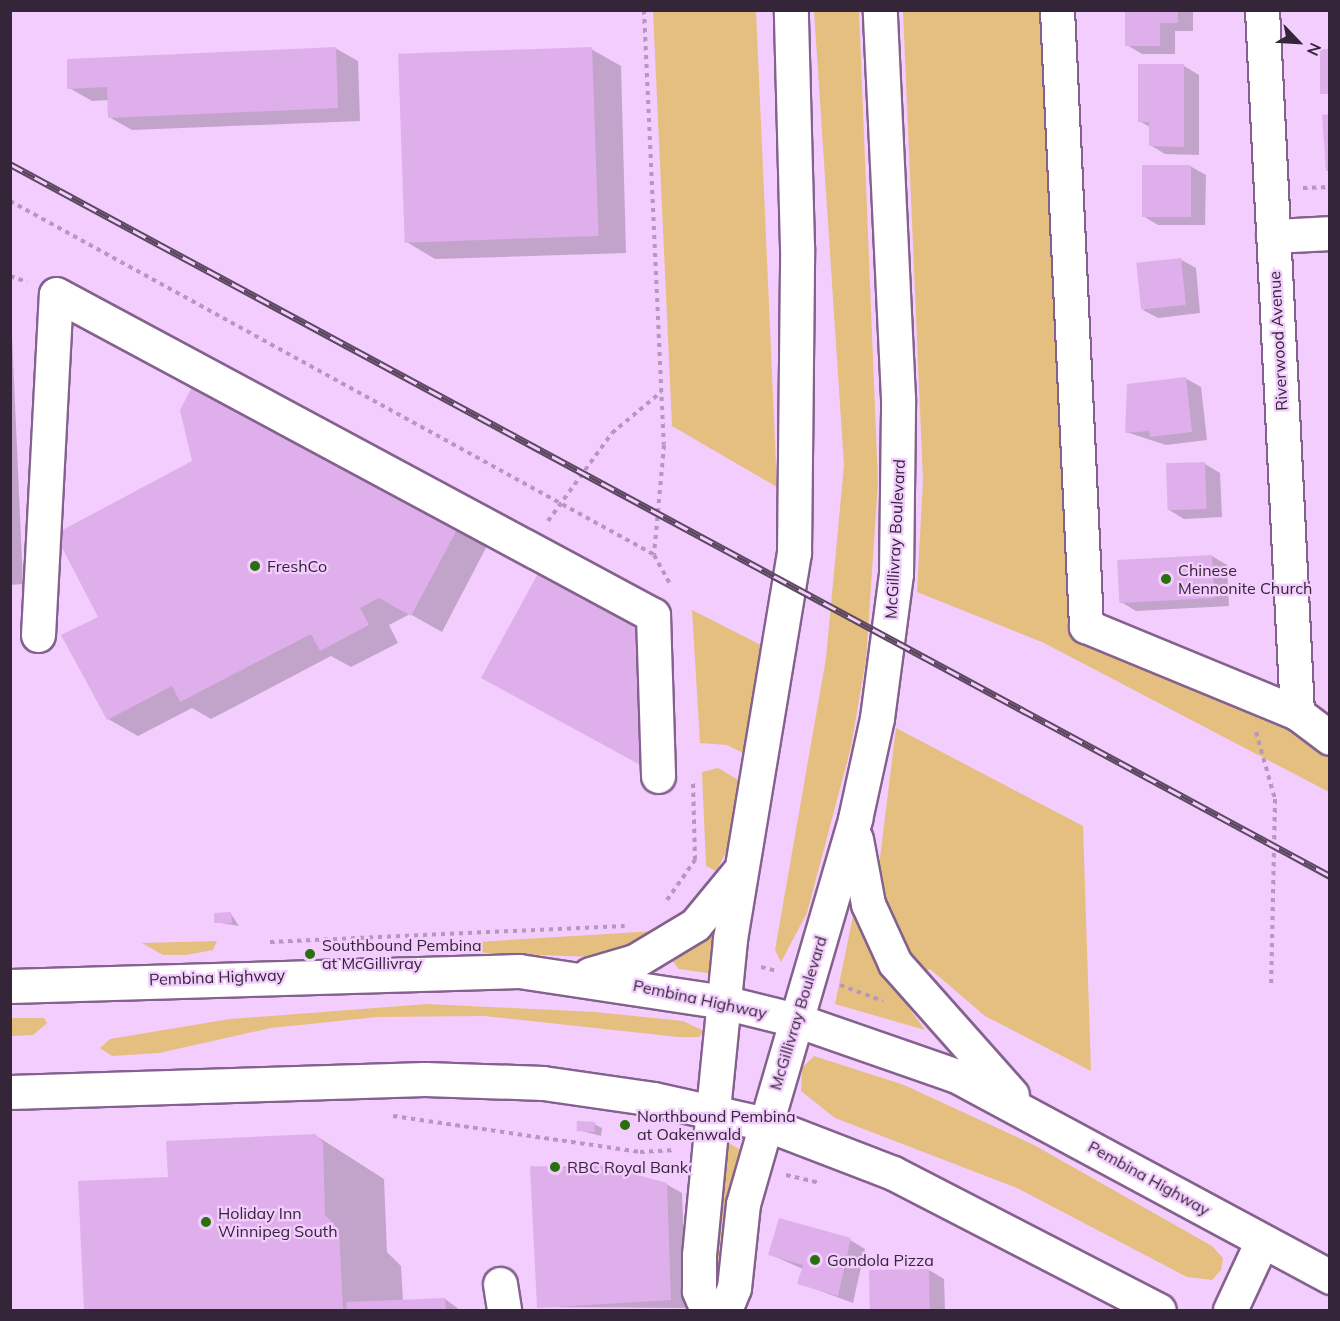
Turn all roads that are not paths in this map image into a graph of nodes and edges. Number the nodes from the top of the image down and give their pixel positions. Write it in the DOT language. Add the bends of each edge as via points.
graph roads {
  1 [pos="791,10"];
  2 [pos="880,10"];
  3 [pos="1057,10"];
  4 [pos="1262,10"];
  5 [pos="1329,233"];
  6 [pos="1273,236"];
  7 [pos="38,635"];
  8 [pos="1297,713"];
  9 [pos="1329,738"];
  10 [pos="658,776"];
  11 [pos="855,819"];
  12 [pos="744,860"];
  13 [pos="568,976"];
  14 [pos="10,986"];
  15 [pos="723,1002"];
  16 [pos="796,1020"];
  17 [pos="10,1092"];
  18 [pos="713,1110"];
  19 [pos="1025,1110"];
  20 [pos="765,1124"];
  21 [pos="1262,1240"];
  22 [pos="1329,1277"];
  23 [pos="707,1311"];
  24 [pos="725,1311"];
  25 [pos="1159,1311"];
  26 [pos="1230,1311"];
  1 -- 12 [label="main road" via="797,247 795,553"];
  2 -- 11 [label="main road, McGillivray Boulevard" via="898,398 896,574 878,718"];
  3 -- 8 [label="main road" via="1086,626"];
  4 -- 6 [label="main road, Riverwood Avenue"];
  5 -- 6 [label="main road"];
  6 -- 8 [label="main road, Riverwood Avenue"];
  7 -- 10 [label="main road" via="56,294 652,615"];
  8 -- 9 [label="main road"];
  11 -- 16 [label="main road, McGillivray Boulevard"];
  11 -- 19 [label="main road" via="865,893 895,963"];
  12 -- 13 [label="main road" via="713,909 675,939 623,965"];
  12 -- 15 [label="main road"];
  13 -- 14 [label="main road, Pembina Highway" via="472,971"];
  13 -- 15 [label="main road, Pembina Highway"];
  15 -- 16 [label="main road, Pembina Highway"];
  15 -- 18 [label="main road"];
  16 -- 19 [label="main road, Pembina Highway" via="919,1060"];
  16 -- 20 [label="main road, McGillivray Boulevard"];
  17 -- 18 [label="main road" via="490,1080 613,1092"];
  18 -- 20 [label="main road"];
  18 -- 23 [label="main road" via="699,1255 699,1291"];
  19 -- 21 [label="main road, Pembina Highway"];
  20 -- 24 [label="main road, McGillivray Boulevard" via="743,1204 734,1288"];
  20 -- 25 [label="main road" via="917,1184"];
  21 -- 22 [label="main road, Pembina Highway"];
  21 -- 26 [label="main road"];
}
